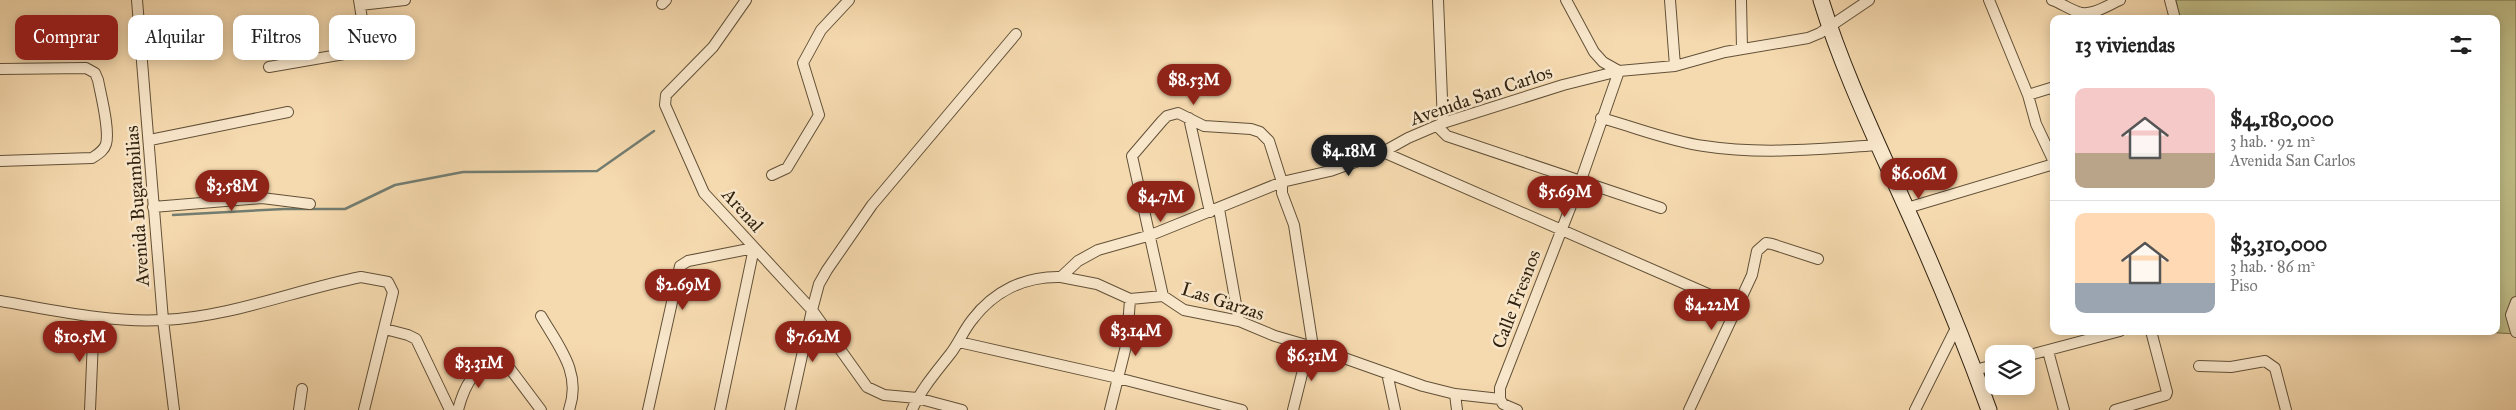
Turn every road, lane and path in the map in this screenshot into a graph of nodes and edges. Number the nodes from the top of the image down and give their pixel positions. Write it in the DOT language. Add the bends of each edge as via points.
graph roads {
  1 [pos="137,0"];
  2 [pos="405,0"];
  3 [pos="746,0"];
  4 [pos="849,0"];
  5 [pos="1438,0"];
  6 [pos="1566,0"];
  7 [pos="1670,0"];
  8 [pos="1741,0"];
  9 [pos="1821,0"];
  10 [pos="1869,0"];
  11 [pos="1989,0"];
  12 [pos="2052,0"];
  13 [pos="2120,0"];
  14 [pos="2170,0"];
  15 [pos="360,3"];
  16 [pos="2174,15"];
  17 [pos="1828,26"];
  18 [pos="1016,34"];
  19 [pos="1742,49"];
  20 [pos="1675,66"];
  21 [pos="269,67"];
  22 [pos="0,69"];
  23 [pos="1619,71"];
  24 [pos="2050,88"];
  25 [pos="2028,95"];
  26 [pos="288,112"];
  27 [pos="1189,118"];
  28 [pos="1601,118"];
  29 [pos="1440,125"];
  30 [pos="150,140"];
  31 [pos="1878,145"];
  32 [pos="1383,152"];
  33 [pos="2050,154"];
  34 [pos="0,160"];
  35 [pos="2050,164"];
  36 [pos="772,175"];
  37 [pos="1581,180"];
  38 [pos="1282,182"];
  39 [pos="310,204"];
  40 [pos="154,207"];
  41 [pos="1660,208"];
  42 [pos="1907,208"];
  43 [pos="1215,210"];
  44 [pos="1562,230"];
  45 [pos="1151,235"];
  46 [pos="754,248"];
  47 [pos="1818,259"];
  48 [pos="1062,277"];
  49 [pos="1163,296"];
  50 [pos="1130,299"];
  51 [pos="0,301"];
  52 [pos="2516,302"];
  53 [pos="1738,307"];
  54 [pos="812,310"];
  55 [pos="541,316"];
  56 [pos="94,317"];
  57 [pos="163,320"];
  58 [pos="1239,321"];
  59 [pos="1957,326"];
  60 [pos="384,329"];
  61 [pos="2516,332"];
  62 [pos="2106,335"];
  63 [pos="2152,335"];
  64 [pos="959,342"];
  65 [pos="1313,347"];
  66 [pos="2048,351"];
  67 [pos="2035,354"];
  68 [pos="2199,366"];
  69 [pos="1985,367"];
  70 [pos="1975,370"];
  71 [pos="1388,373"];
  72 [pos="1118,378"];
  73 [pos="302,389"];
  74 [pos="1455,394"];
  75 [pos="917,398"];
  76 [pos="1500,399"];
  77 [pos="90,410"];
  78 [pos="174,410"];
  79 [pos="299,410"];
  80 [pos="364,410"];
  81 [pos="450,410"];
  82 [pos="458,410"];
  83 [pos="541,410"];
  84 [pos="569,410"];
  85 [pos="648,410"];
  86 [pos="720,410"];
  87 [pos="790,410"];
  88 [pos="912,410"];
  89 [pos="962,410"];
  90 [pos="1110,410"];
  91 [pos="1242,410"];
  92 [pos="1293,410"];
  93 [pos="1395,410"];
  94 [pos="1457,410"];
  95 [pos="1517,410"];
  96 [pos="1690,410"];
  97 [pos="1915,410"];
  98 [pos="1989,410"];
  99 [pos="2064,410"];
  100 [pos="2115,410"];
  101 [pos="2286,410"];
  1 -- 30 [label="street, Avenida Bugambilias"];
  2 -- 15 [label="street"];
  3 -- 46 [label="street, Arenal" via="713,48 666,95 665,105 704,193"];
  4 -- 36 [label="street" via="821,30 804,63 819,115 787,168"];
  5 -- 29 [label="street"];
  6 -- 23 [label="street" via="1594,52 1603,62"];
  7 -- 20 [label="street"];
  8 -- 19 [label="street"];
  9 -- 17 [label="street"];
  10 -- 17 [label="street, Avenida San Carlos"];
  11 -- 25 [label="street"];
  12 -- 13 [label="street" via="2086,14"];
  14 -- 16 [label="street"];
  15 -- 21 [label="street" via="367,50"];
  17 -- 19 [label="street, Avenida San Carlos" via="1808,38"];
  17 -- 31 [label="street"];
  18 -- 54 [label="street" via="872,205 819,284"];
  19 -- 20 [label="street, Avenida San Carlos"];
  20 -- 23 [label="street, Avenida San Carlos"];
  22 -- 34 [label="street" via="86,68 95,73 107,135 101,152 92,158"];
  23 -- 28 [label="street, Calle Fresnos"];
  23 -- 29 [label="street, Avenida San Carlos" via="1563,85"];
  24 -- 25 [label="street"];
  25 -- 33 [label="street" via="2036,124"];
  26 -- 30 [label="street"];
  27 -- 38 [label="street" via="1204,126 1239,127 1260,132 1269,141"];
  27 -- 43 [label="street"];
  27 -- 45 [label="street" via="1178,113 1167,116 1132,156"];
  28 -- 31 [label="street" via="1687,143 1732,150"];
  28 -- 37 [label="street, Calle Fresnos"];
  29 -- 32 [label="street, Avenida San Carlos"];
  29 -- 37 [label="street" via="1447,136"];
  30 -- 40 [label="street, Avenida Bugambilias"];
  31 -- 42 [label="street"];
  32 -- 38 [label="street, Avenida San Carlos" via="1330,171"];
  32 -- 44 [label="street"];
  35 -- 42 [label="street"];
  37 -- 41 [label="street"];
  37 -- 44 [label="street, Calle Fresnos"];
  38 -- 43 [label="street, Avenida San Carlos"];
  38 -- 65 [label="street" via="1282,193 1294,225"];
  39 -- 40 [label="street" via="262,198"];
  40 -- 57 [label="street, Avenida Bugambilias"];
  42 -- 59 [label="street"];
  43 -- 45 [label="street, Avenida San Carlos"];
  43 -- 58 [label="street"];
  44 -- 53 [label="street"];
  44 -- 76 [label="street, Calle Fresnos" via="1500,388"];
  45 -- 48 [label="street, Avenida San Carlos" via="1089,254"];
  45 -- 49 [label="street"];
  46 -- 54 [label="street, Arenal"];
  46 -- 85 [label="street" via="688,261 680,266"];
  46 -- 86 [label="street"];
  47 -- 53 [label="street" via="1766,243 1756,251 1752,276"];
  48 -- 50 [label="street, Las Garzas" via="1097,284"];
  48 -- 64 [label="street" via="1032,278 995,295 971,321"];
  49 -- 50 [label="street, Las Garzas"];
  49 -- 58 [label="street, Las Garzas" via="1184,310"];
  50 -- 72 [label="street" via="1127,342"];
  51 -- 56 [label="street"];
  52 -- 61 [label="street" via="2511,315"];
  53 -- 96 [label="street"];
  54 -- 75 [label="street, Arenal" via="866,387 884,395"];
  54 -- 87 [label="street"];
  55 -- 84 [label="street" via="573,376"];
  56 -- 57 [label="street"];
  56 -- 77 [label="street"];
  57 -- 60 [label="street" via="228,311 361,277 392,286"];
  57 -- 78 [label="street, Avenida Bugambilias"];
  58 -- 65 [label="street, Las Garzas"];
  59 -- 70 [label="street"];
  59 -- 97 [label="street"];
  60 -- 80 [label="street"];
  60 -- 81 [label="street" via="416,340"];
  62 -- 66 [label="street"];
  63 -- 100 [label="street" via="2166,395"];
  64 -- 72 [label="street"];
  64 -- 75 [label="street"];
  65 -- 71 [label="street, Las Garzas"];
  65 -- 92 [label="street" via="1304,366"];
  66 -- 67 [label="street"];
  66 -- 99 [label="street"];
  68 -- 101 [label="street" via="2231,367 2265,361 2274,365"];
  69 -- 70 [label="street"];
  70 -- 98 [label="street"];
  71 -- 74 [label="street, Las Garzas"];
  71 -- 93 [label="street"];
  72 -- 90 [label="street"];
  72 -- 91 [label="street"];
  73 -- 79 [label="street"];
  74 -- 76 [label="street, Las Garzas"];
  74 -- 94 [label="street"];
  75 -- 88 [label="street"];
  75 -- 89 [label="street, Arenal"];
  76 -- 95 [label="street, Las Garzas"];
  82 -- 83 [label="street" via="466,384 484,367 497,361 511,370"];
}
